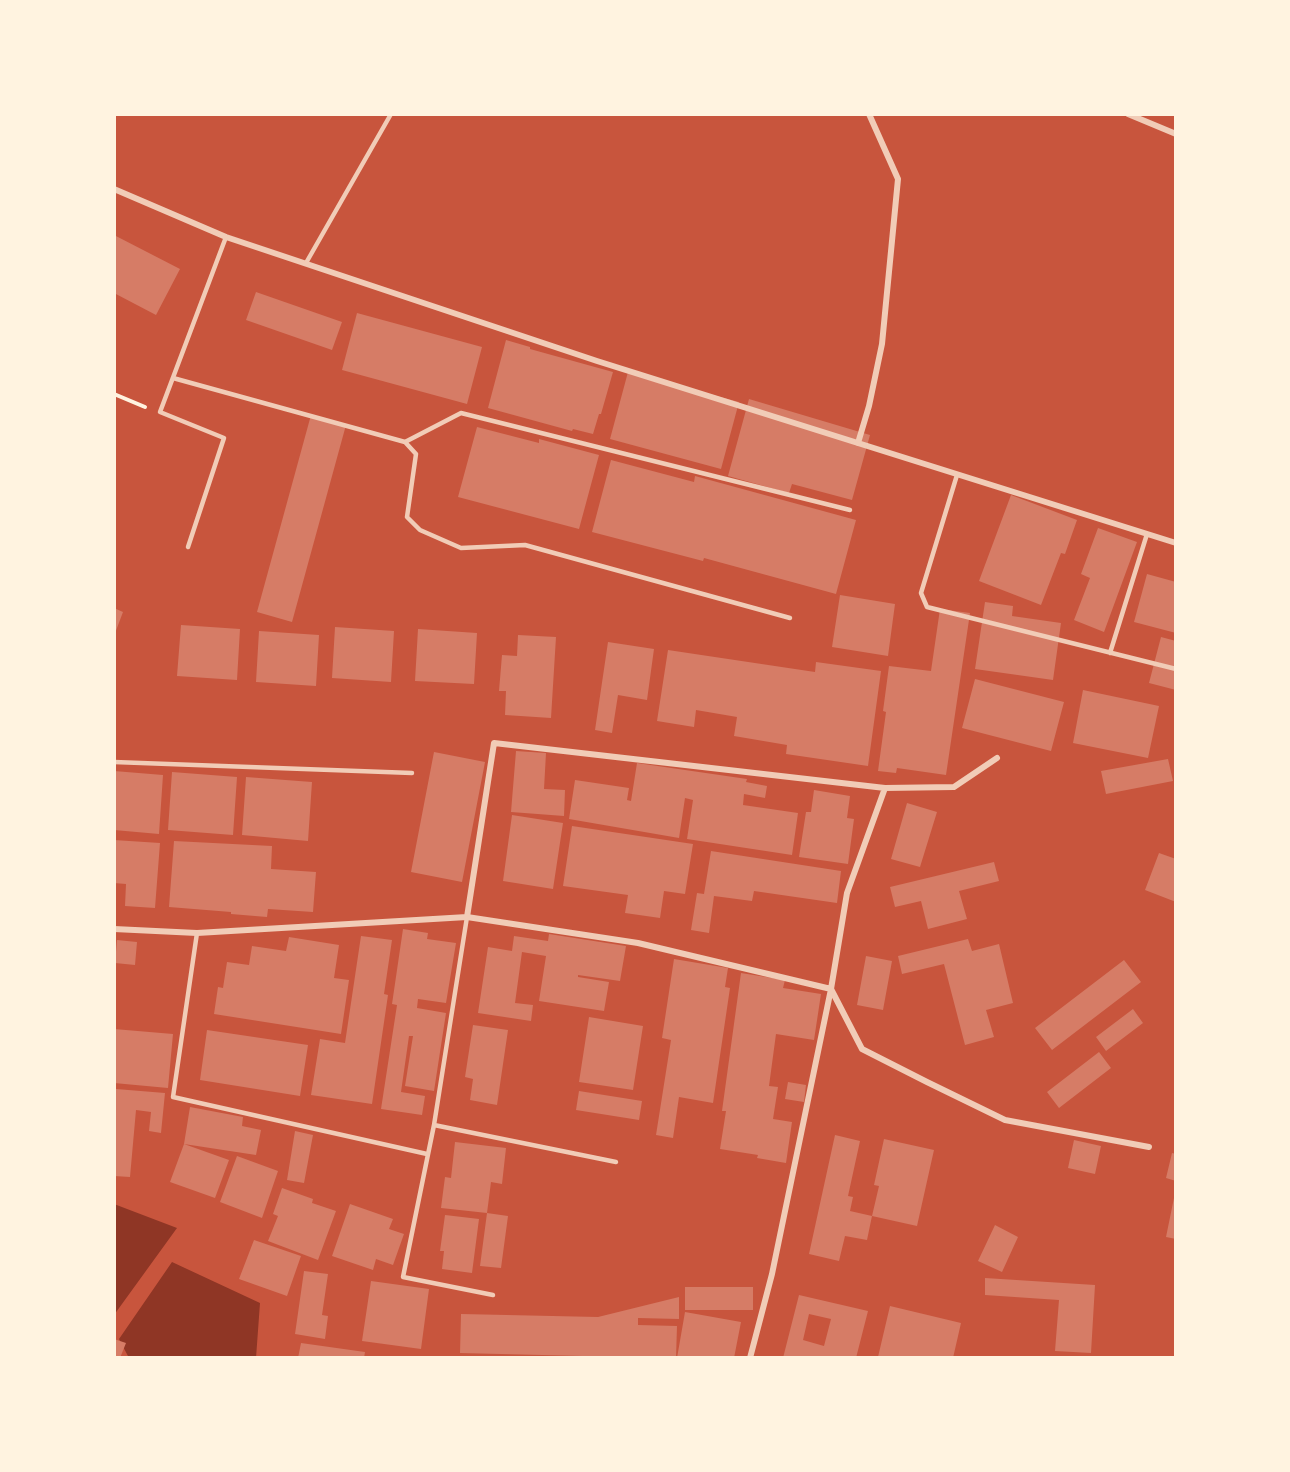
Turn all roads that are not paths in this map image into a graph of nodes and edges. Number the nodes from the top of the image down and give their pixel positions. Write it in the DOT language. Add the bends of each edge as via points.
graph roads {
  1 [pos="391,114"];
  2 [pos="869,114"];
  3 [pos="1128,114"];
  4 [pos="1176,134"];
  5 [pos="114,189"];
  6 [pos="226,237"];
  7 [pos="306,263"];
  8 [pos="173,378"];
  9 [pos="405,442"];
  10 [pos="858,443"];
  11 [pos="957,475"];
  12 [pos="850,510"];
  13 [pos="1147,534"];
  14 [pos="1176,543"];
  15 [pos="188,547"];
  16 [pos="790,618"];
  17 [pos="1110,653"];
  18 [pos="1176,669"];
  19 [pos="997,758"];
  20 [pos="114,762"];
  21 [pos="412,773"];
  22 [pos="885,788"];
  23 [pos="467,917"];
  24 [pos="114,930"];
  25 [pos="197,933"];
  26 [pos="831,988"];
  27 [pos="434,1125"];
  28 [pos="1149,1147"];
  29 [pos="427,1154"];
  30 [pos="616,1162"];
  31 [pos="493,1295"];
  32 [pos="750,1358"];
  1 -- 7 [label="lane"];
  2 -- 10 [label="street" via="898,179 882,344"];
  3 -- 4 [label="street"];
  5 -- 6 [label="street"];
  6 -- 7 [label="street"];
  6 -- 8 [label="lane"];
  7 -- 10 [label="street"];
  8 -- 9 [label="lane"];
  8 -- 15 [label="lane" via="160,412 225,438"];
  9 -- 12 [label="lane" via="461,413"];
  9 -- 16 [label="lane" via="416,454 407,517 420,530 461,548 525,545"];
  10 -- 11 [label="street"];
  11 -- 13 [label="street"];
  11 -- 17 [label="lane" via="921,593 927,607"];
  13 -- 14 [label="street"];
  13 -- 17 [label="lane"];
  17 -- 18 [label="lane"];
  19 -- 22 [label="street" via="954,788"];
  20 -- 21 [label="lane"];
  22 -- 23 [label="street" via="494,743"];
  22 -- 26 [label="street" via="847,893"];
  23 -- 25 [label="street"];
  23 -- 26 [label="street" via="638,943"];
  23 -- 27 [label="lane"];
  24 -- 25 [label="street"];
  25 -- 29 [label="lane" via="173,1097"];
  26 -- 28 [label="street" via="862,1049 905,1071 1005,1120"];
  26 -- 32 [label="street" via="772,1274"];
  27 -- 29 [label="lane"];
  27 -- 30 [label="lane"];
  29 -- 31 [label="lane" via="403,1277"];
}
